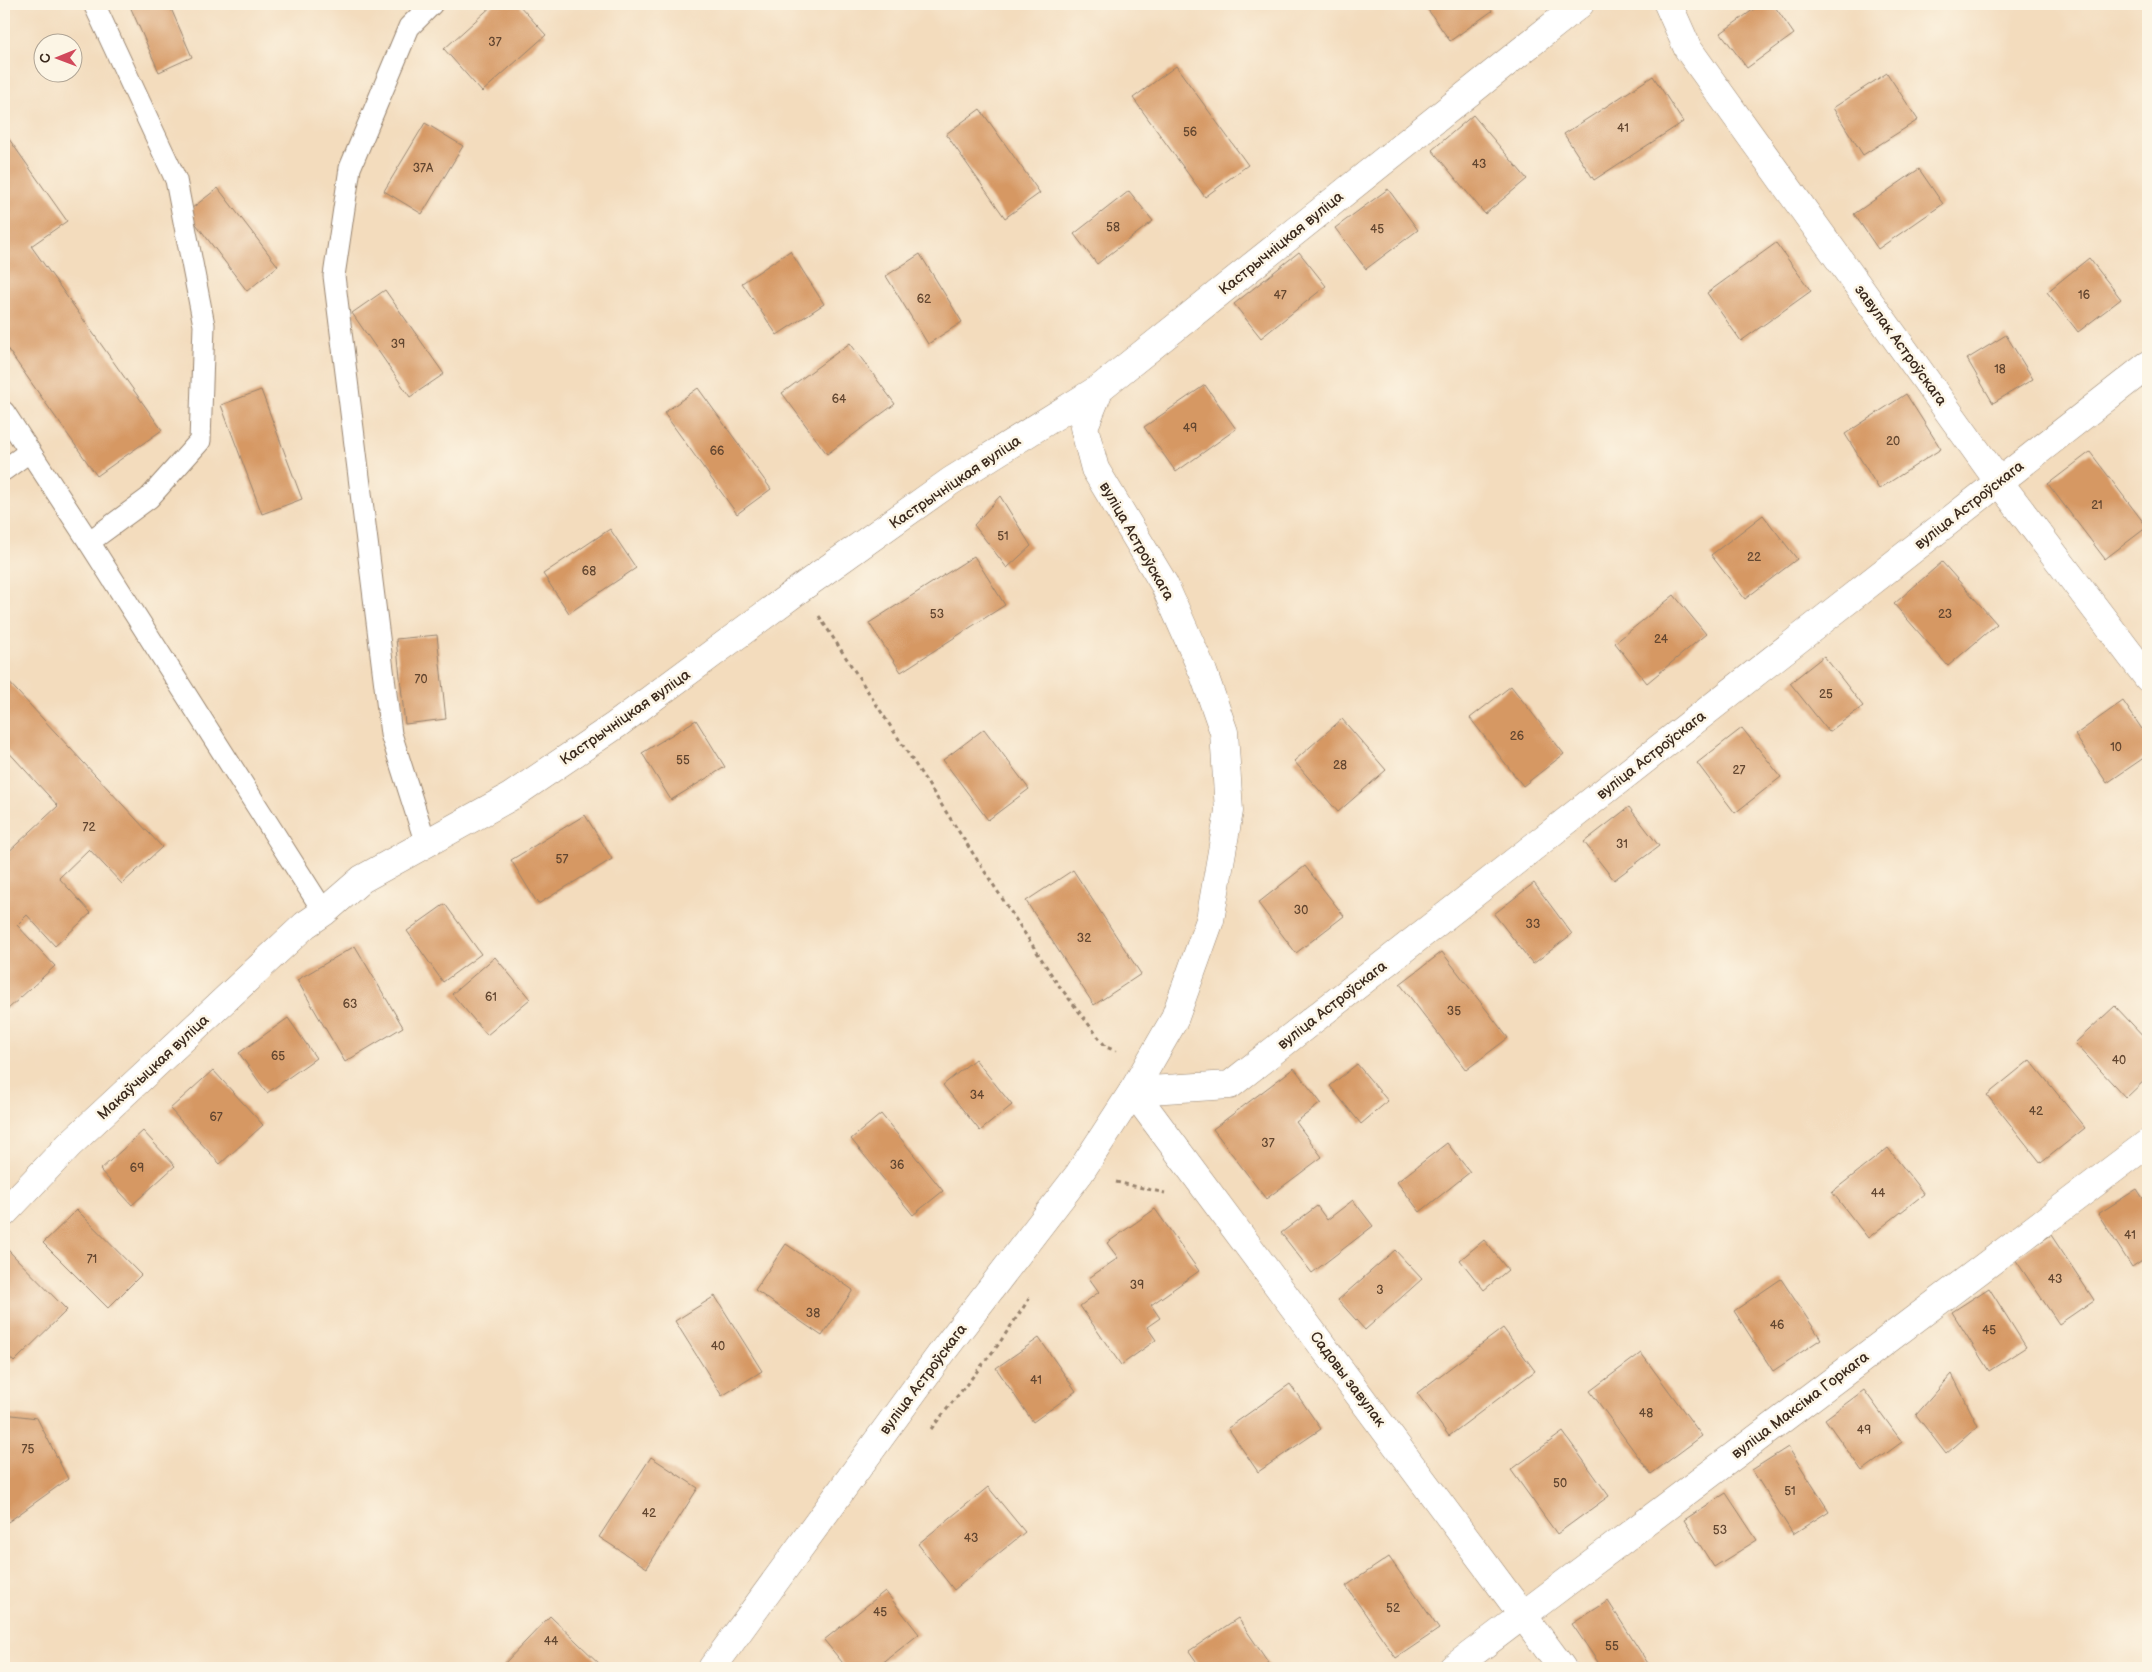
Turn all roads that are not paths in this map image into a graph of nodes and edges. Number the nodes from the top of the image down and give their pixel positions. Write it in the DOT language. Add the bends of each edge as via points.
graph roads {
  1 [pos="94,4"];
  2 [pos="432,4"];
  3 [pos="1580,4"];
  4 [pos="1668,4"];
  5 [pos="2148,365"];
  6 [pos="1100,388"];
  7 [pos="4,412"];
  8 [pos="29,452"];
  9 [pos="4,470"];
  10 [pos="1999,482"];
  11 [pos="89,542"];
  12 [pos="2148,678"];
  13 [pos="426,844"];
  14 [pos="315,919"];
  15 [pos="1133,1091"];
  16 [pos="2148,1143"];
  17 [pos="4,1213"];
  18 [pos="1522,1614"];
  19 [pos="712,1668"];
  20 [pos="1453,1668"];
  21 [pos="1562,1668"];
  1 -- 11 [label="lane" via="176,180 204,325 200,441 149,498"];
  2 -- 13 [label="lane" via="410,27 350,168 334,276 391,734"];
  3 -- 6 [label="street, Кастрычніцкая вуліца"];
  4 -- 10 [label="street, завулак Астроўскага" via="1688,49"];
  5 -- 10 [label="street, вуліца Астроўскага"];
  6 -- 13 [label="street, Кастрычніцкая вуліца" via="951,481 600,736 510,797"];
  6 -- 15 [label="street, вуліца Астроўскага" via="1084,427 1095,469 1164,584 1203,672 1224,732 1229,811 1210,920 1174,1020"];
  7 -- 8 [label="lane"];
  8 -- 9 [label="lane"];
  8 -- 11 [label="lane"];
  10 -- 12 [label="street, завулак Астроўскага"];
  10 -- 15 [label="street, вуліца Астроўскага" via="1230,1085"];
  11 -- 14 [label="lane"];
  13 -- 14 [label="street, Кастрычніцкая вуліца" via="362,879"];
  14 -- 17 [label="street, Макаўчыцкая вуліца" via="69,1145"];
  15 -- 18 [label="street, Садовы завулак"];
  15 -- 19 [label="street, вуліца Астроўскага" via="1079,1174 943,1352"];
  16 -- 18 [label="street, вуліца Максіма Горкага"];
  18 -- 20 [label="street, вуліца Максіма Горкага"];
  18 -- 21 [label="street, Садовы завулак"];
}
